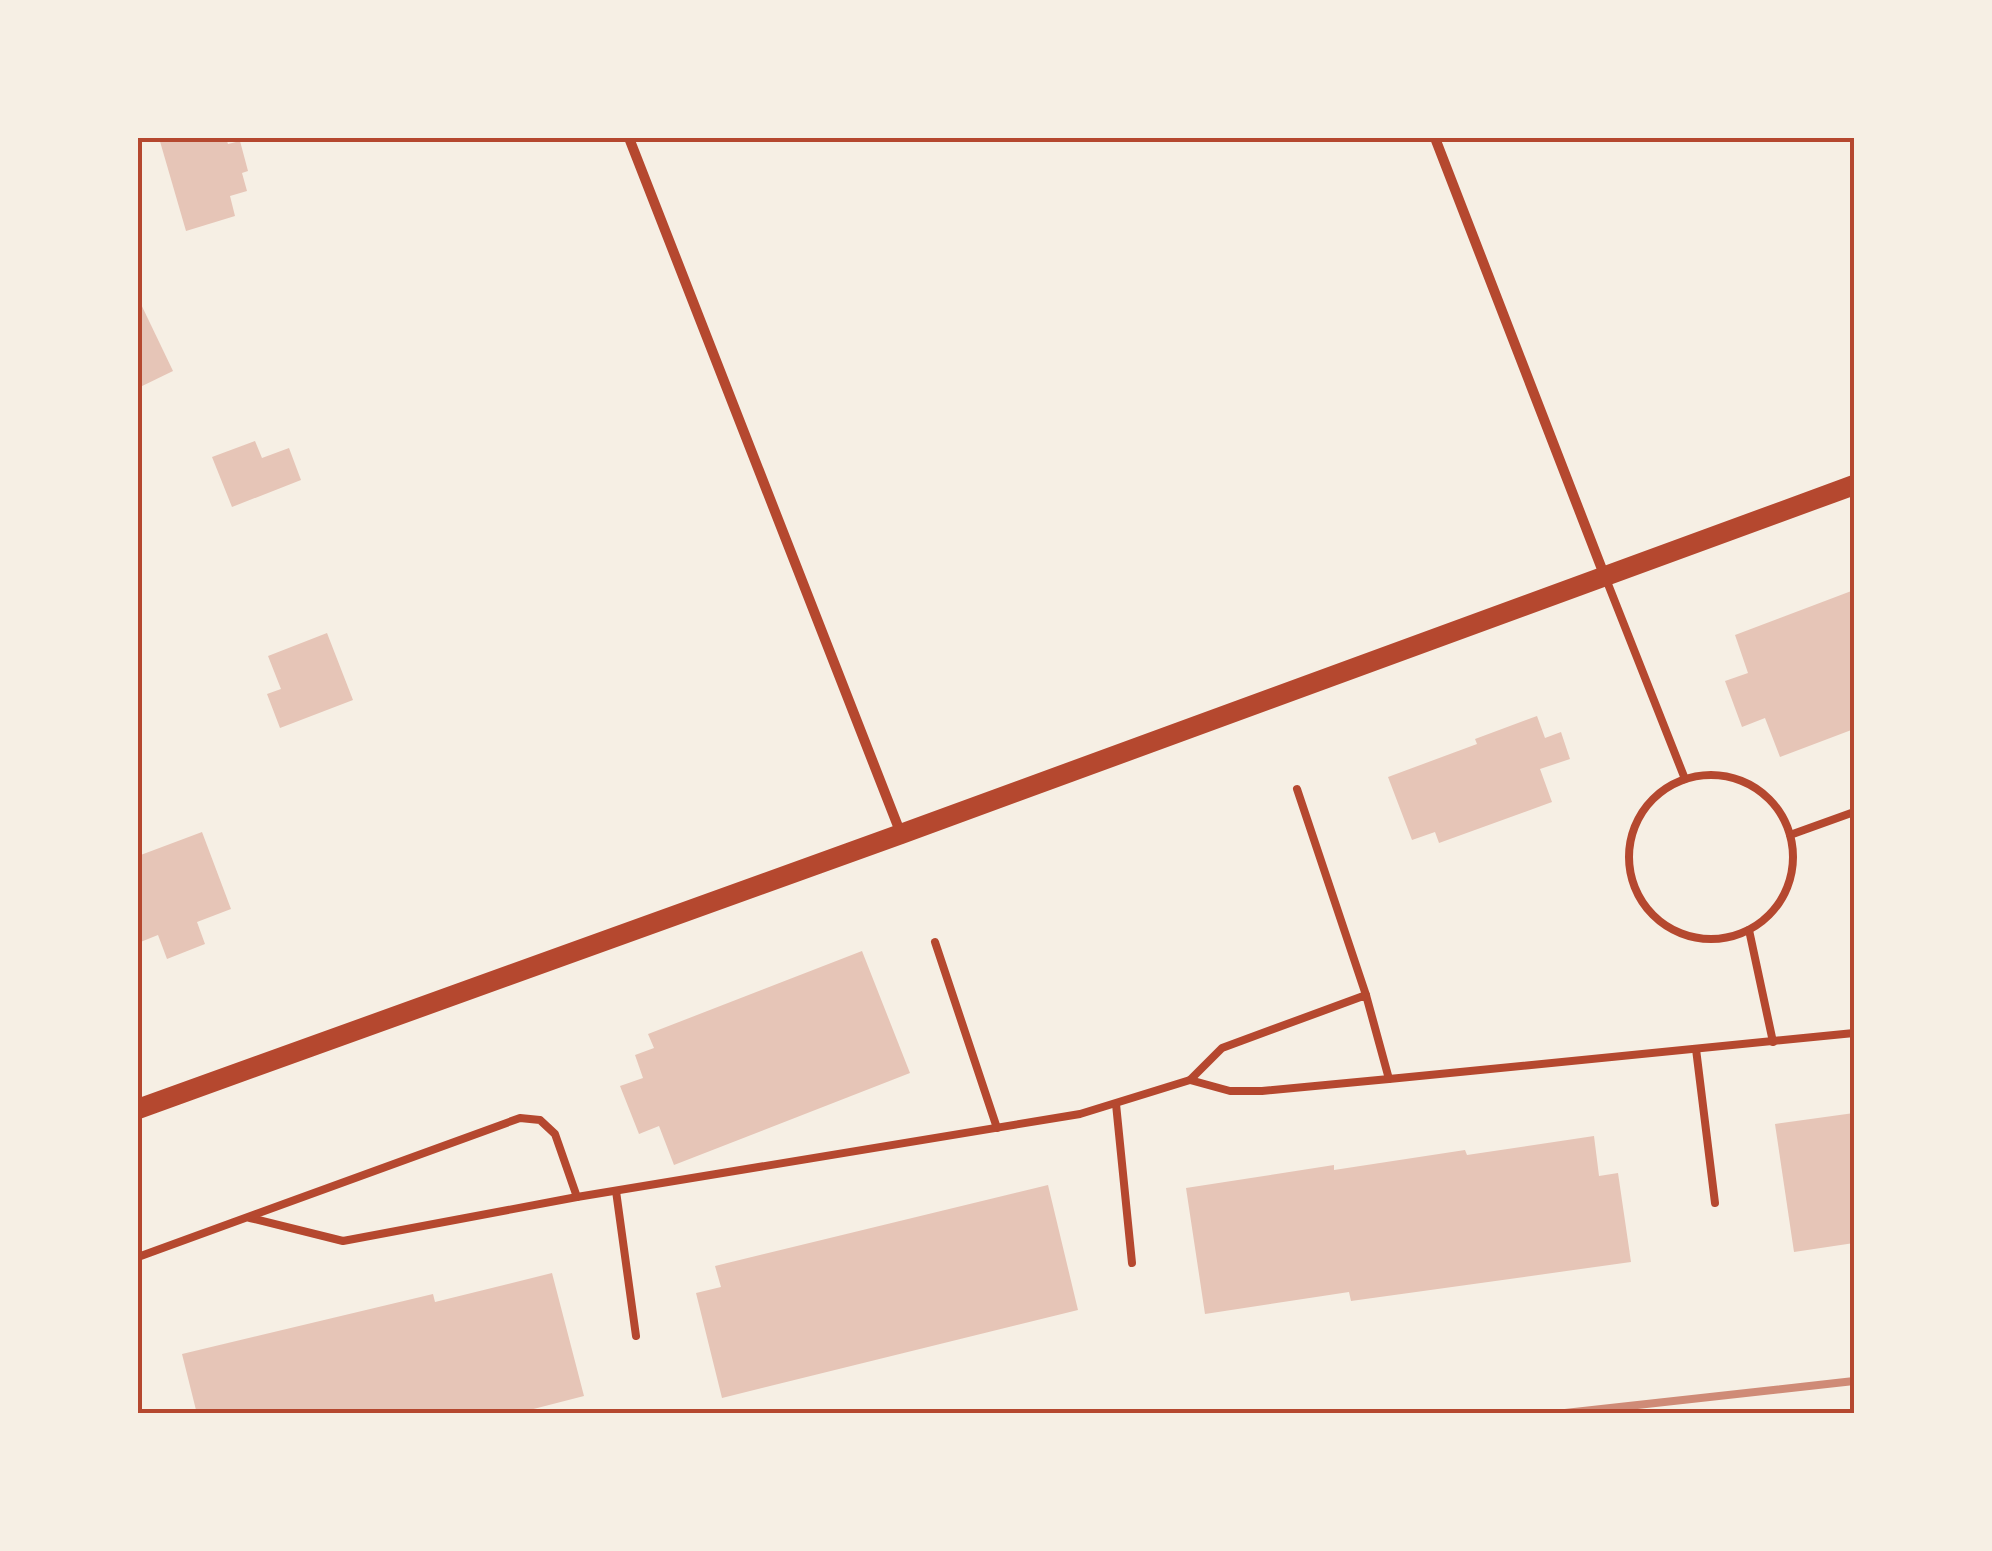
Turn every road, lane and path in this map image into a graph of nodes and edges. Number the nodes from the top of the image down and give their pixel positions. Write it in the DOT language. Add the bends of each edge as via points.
graph roads {
  1 [pos="629,138"];
  2 [pos="1435,138"];
  3 [pos="1854,485"];
  4 [pos="1605,578"];
  5 [pos="1685,779"];
  6 [pos="1297,790"];
  7 [pos="1854,812"];
  8 [pos="901,834"];
  9 [pos="1790,835"];
  10 [pos="1749,930"];
  11 [pos="935,942"];
  12 [pos="1366,995"];
  13 [pos="1854,1034"];
  14 [pos="1773,1042"];
  15 [pos="1696,1049"];
  16 [pos="1389,1079"];
  17 [pos="1190,1080"];
  18 [pos="1116,1104"];
  19 [pos="138,1108"];
  20 [pos="997,1128"];
  21 [pos="616,1190"];
  22 [pos="578,1197"];
  23 [pos="1715,1203"];
  24 [pos="250,1218"];
  25 [pos="138,1257"];
  26 [pos="1132,1263"];
  27 [pos="636,1336"];
  1 -- 8 [label="street"];
  2 -- 4 [label="street"];
  3 -- 4 [label="main road"];
  4 -- 5 [label="lane"];
  4 -- 8 [label="main road"];
  5 -- 9 [label="lane" via="1737,779 1779,811"];
  5 -- 10 [label="lane" via="1642,811 1629,862 1635,889 1671,929 1696,938 1723,939"];
  6 -- 12 [label="lane"];
  7 -- 9 [label="lane"];
  8 -- 19 [label="main road"];
  9 -- 10 [label="lane" via="1793,863 1786,890"];
  10 -- 14 [label="lane"];
  11 -- 20 [label="lane"];
  12 -- 16 [label="lane"];
  12 -- 17 [label="lane" via="1222,1048"];
  13 -- 14 [label="lane"];
  14 -- 15 [label="lane"];
  15 -- 16 [label="lane"];
  15 -- 23 [label="lane"];
  16 -- 17 [label="lane" via="1262,1091"];
  17 -- 18 [label="lane"];
  18 -- 20 [label="lane"];
  18 -- 26 [label="lane"];
  20 -- 21 [label="lane"];
  21 -- 22 [label="lane"];
  21 -- 27 [label="lane"];
  22 -- 24 [label="lane" via="343,1241"];
  22 -- 24 [label="lane" via="555,1134 540,1120 520,1118"];
  24 -- 25 [label="lane"];
}
